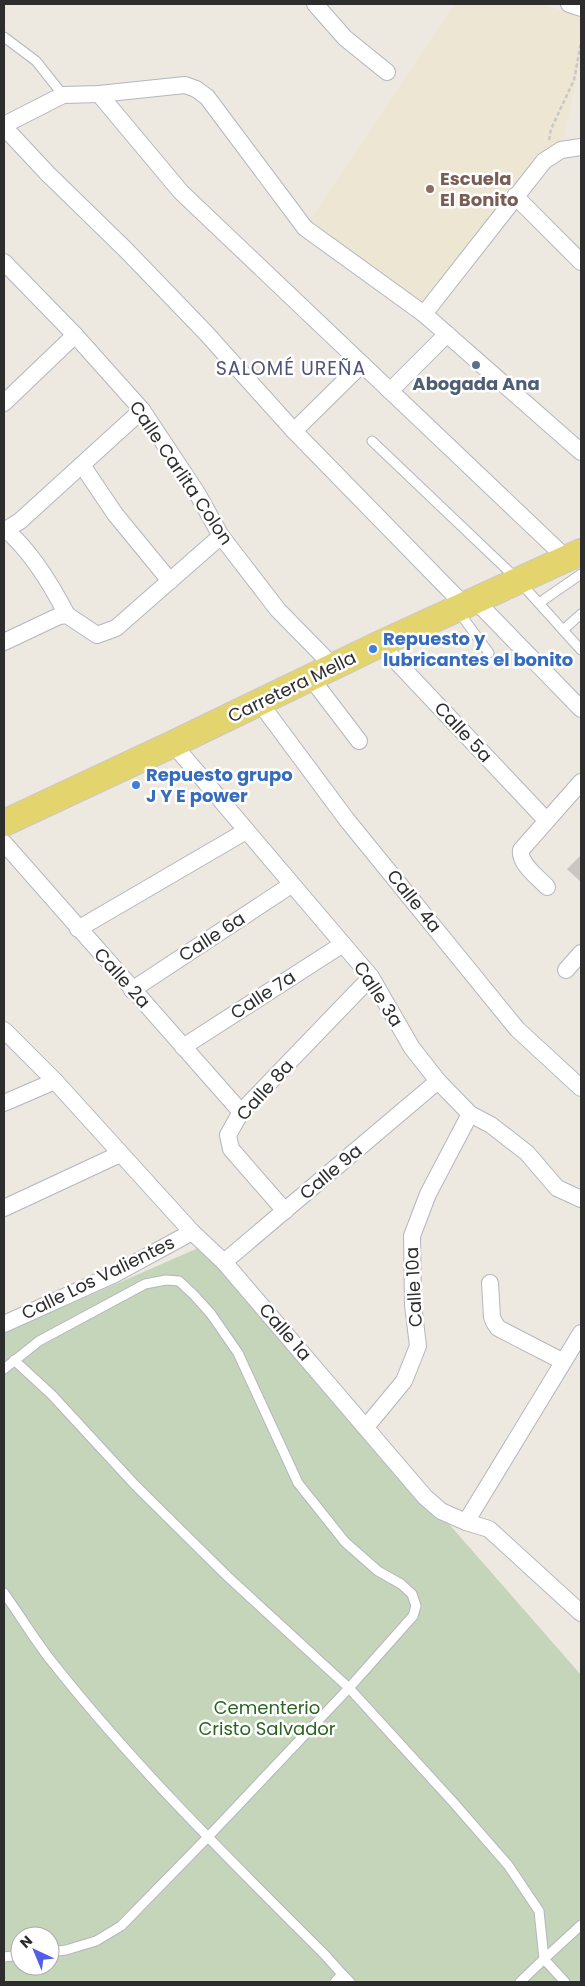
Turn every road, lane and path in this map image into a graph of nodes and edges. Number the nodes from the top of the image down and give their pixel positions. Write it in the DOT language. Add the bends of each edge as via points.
graph roads {
  1 [pos="315,4"];
  2 [pos="568,4"];
  3 [pos="581,8"];
  4 [pos="4,37"];
  5 [pos="581,42"];
  6 [pos="387,72"];
  7 [pos="99,94"];
  8 [pos="64,95"];
  9 [pos="4,126"];
  10 [pos="581,147"];
  11 [pos="544,161"];
  12 [pos="515,196"];
  13 [pos="581,262"];
  14 [pos="5,264"];
  15 [pos="424,314"];
  16 [pos="448,334"];
  17 [pos="75,335"];
  18 [pos="362,364"];
  19 [pos="390,392"];
  20 [pos="4,403"];
  21 [pos="142,410"];
  22 [pos="294,431"];
  23 [pos="372,441"];
  24 [pos="581,452"];
  25 [pos="82,464"];
  26 [pos="5,531"];
  27 [pos="221,536"];
  28 [pos="576,561"];
  29 [pos="518,580"];
  30 [pos="170,581"];
  31 [pos="539,603"];
  32 [pos="465,605"];
  33 [pos="581,614"];
  34 [pos="67,616"];
  35 [pos="563,630"];
  36 [pos="4,642"];
  37 [pos="380,644"];
  38 [pos="581,650"];
  39 [pos="489,653"];
  40 [pos="323,673"];
  41 [pos="260,703"];
  42 [pos="581,709"];
  43 [pos="359,741"];
  44 [pos="173,744"];
  45 [pos="581,782"];
  46 [pos="546,820"];
  47 [pos="4,822"];
  48 [pos="246,831"];
  49 [pos="4,843"];
  50 [pos="291,885"];
  51 [pos="547,887"];
  52 [pos="78,929"];
  53 [pos="343,944"];
  54 [pos="581,953"];
  55 [pos="566,970"];
  56 [pos="371,977"];
  57 [pos="132,990"];
  58 [pos="4,1030"];
  59 [pos="183,1047"];
  60 [pos="55,1081"];
  61 [pos="438,1081"];
  62 [pos="581,1088"];
  63 [pos="4,1104"];
  64 [pos="241,1112"];
  65 [pos="470,1114"];
  66 [pos="120,1154"];
  67 [pos="581,1199"];
  68 [pos="4,1208"];
  69 [pos="285,1211"];
  70 [pos="192,1232"];
  71 [pos="224,1262"];
  72 [pos="490,1283"];
  73 [pos="4,1324"];
  74 [pos="581,1333"];
  75 [pos="14,1360"];
  76 [pos="562,1361"];
  77 [pos="4,1369"];
  78 [pos="366,1427"];
  79 [pos="466,1522"];
  80 [pos="4,1593"];
  81 [pos="579,1604"];
  82 [pos="349,1688"];
  83 [pos="207,1838"];
  84 [pos="581,1925"];
  85 [pos="60,1951"];
  86 [pos="544,1959"];
  87 [pos="342,1974"];
  88 [pos="334,1982"];
  89 [pos="350,1982"];
  90 [pos="520,1982"];
  91 [pos="565,1982"];
  1 -- 6 [label="street" via="346,38"];
  2 -- 3 [label="street"];
  4 -- 8 [label="lane" via="36,62"];
  5 -- 11 [label="path" via="574,80 551,129"];
  7 -- 8 [label="street"];
  7 -- 15 [label="street" via="185,85 196,89 207,97 305,228"];
  7 -- 18 [label="street" via="182,192"];
  8 -- 9 [label="street"];
  9 -- 22 [label="street" via="199,326"];
  10 -- 11 [label="street" via="561,150"];
  11 -- 12 [label="street"];
  12 -- 13 [label="street"];
  12 -- 15 [label="street"];
  14 -- 17 [label="street, Calle Carlita Colon"];
  15 -- 16 [label="street"];
  16 -- 19 [label="street"];
  16 -- 24 [label="street"];
  17 -- 20 [label="street"];
  17 -- 21 [label="street, Calle Carlita Colon"];
  18 -- 19 [label="street"];
  18 -- 22 [label="street"];
  19 -- 28 [label="street"];
  21 -- 25 [label="street"];
  21 -- 27 [label="street, Calle Carlita Colon"];
  22 -- 32 [label="street"];
  23 -- 29 [label="lane"];
  25 -- 26 [label="street"];
  25 -- 30 [label="street" via="115,514"];
  26 -- 34 [label="street" via="16,538 35,563 57,594"];
  27 -- 30 [label="street"];
  27 -- 40 [label="street, Calle Carlita Colon"];
  28 -- 29 [label="main road, Carretera Mella"];
  28 -- 31 [label="lane"];
  29 -- 31 [label="lane"];
  29 -- 32 [label="main road, Carretera Mella"];
  30 -- 34 [label="street" via="106,633 97,634"];
  31 -- 35 [label="lane"];
  32 -- 37 [label="main road, Carretera Mella"];
  32 -- 39 [label="lane"];
  32 -- 42 [label="street"];
  33 -- 35 [label="lane"];
  34 -- 36 [label="street" via="49,620"];
  35 -- 38 [label="lane"];
  37 -- 40 [label="main road, Carretera Mella"];
  37 -- 46 [label="street, Calle 5a"];
  40 -- 41 [label="main road, Carretera Mella"];
  40 -- 43 [label="street, Calle Carlita Colon"];
  41 -- 44 [label="main road, Carretera Mella"];
  41 -- 62 [label="street, Calle 4a" via="347,820 517,1029"];
  44 -- 47 [label="main road, Carretera Mella"];
  44 -- 48 [label="street, Calle 3a"];
  45 -- 46 [label="street"];
  46 -- 51 [label="street" via="521,850 520,856"];
  48 -- 50 [label="street, Calle 3a"];
  48 -- 52 [label="street"];
  49 -- 52 [label="street, Calle 2a"];
  50 -- 53 [label="street, Calle 3a"];
  50 -- 57 [label="street, Calle 6a"];
  52 -- 57 [label="street, Calle 2a"];
  53 -- 56 [label="street, Calle 3a"];
  53 -- 59 [label="street, Calle 7a"];
  54 -- 55 [label="street"];
  56 -- 61 [label="street, Calle 3a" via="412,1048"];
  56 -- 64 [label="street, Calle 8a"];
  57 -- 59 [label="street, Calle 2a"];
  58 -- 60 [label="street, Calle 1a"];
  59 -- 64 [label="street, Calle 2a"];
  60 -- 63 [label="street"];
  60 -- 66 [label="street, Calle 1a"];
  61 -- 65 [label="street, Calle 3a"];
  61 -- 69 [label="street, Calle 9a"];
  64 -- 69 [label="street, Calle 8a" via="228,1135 231,1149"];
  65 -- 67 [label="street, Calle 3a" via="491,1125 527,1154 556,1188"];
  65 -- 78 [label="street, Calle 10a" via="428,1194 412,1236 413,1305 418,1346 404,1381"];
  66 -- 68 [label="street"];
  66 -- 70 [label="street, Calle 1a"];
  69 -- 71 [label="street, Calle 9a"];
  70 -- 71 [label="street, Calle 1a"];
  70 -- 73 [label="street, Calle Los Valientes" via="112,1275"];
  71 -- 78 [label="street, Calle 1a"];
  72 -- 76 [label="street" via="492,1317 498,1328"];
  74 -- 76 [label="street"];
  75 -- 77 [label="lane"];
  75 -- 82 [label="lane" via="227,1576"];
  75 -- 82 [label="lane" via="39,1341 145,1284 179,1281 194,1295 238,1353 298,1483 345,1542 378,1571 412,1594 416,1606 413,1616"];
  76 -- 79 [label="street"];
  78 -- 79 [label="street, Calle 1a" via="425,1497 441,1510"];
  79 -- 81 [label="street, Calle 1a" via="489,1529"];
  80 -- 83 [label="lane" via="85,1702"];
  82 -- 83 [label="lane"];
  82 -- 86 [label="lane" via="508,1865 539,1910"];
  83 -- 85 [label="lane" via="121,1926 96,1941"];
  83 -- 87 [label="lane"];
  84 -- 86 [label="lane"];
  86 -- 90 [label="lane"];
  86 -- 91 [label="lane"];
  87 -- 88 [label="lane"];
  87 -- 89 [label="lane"];
}
